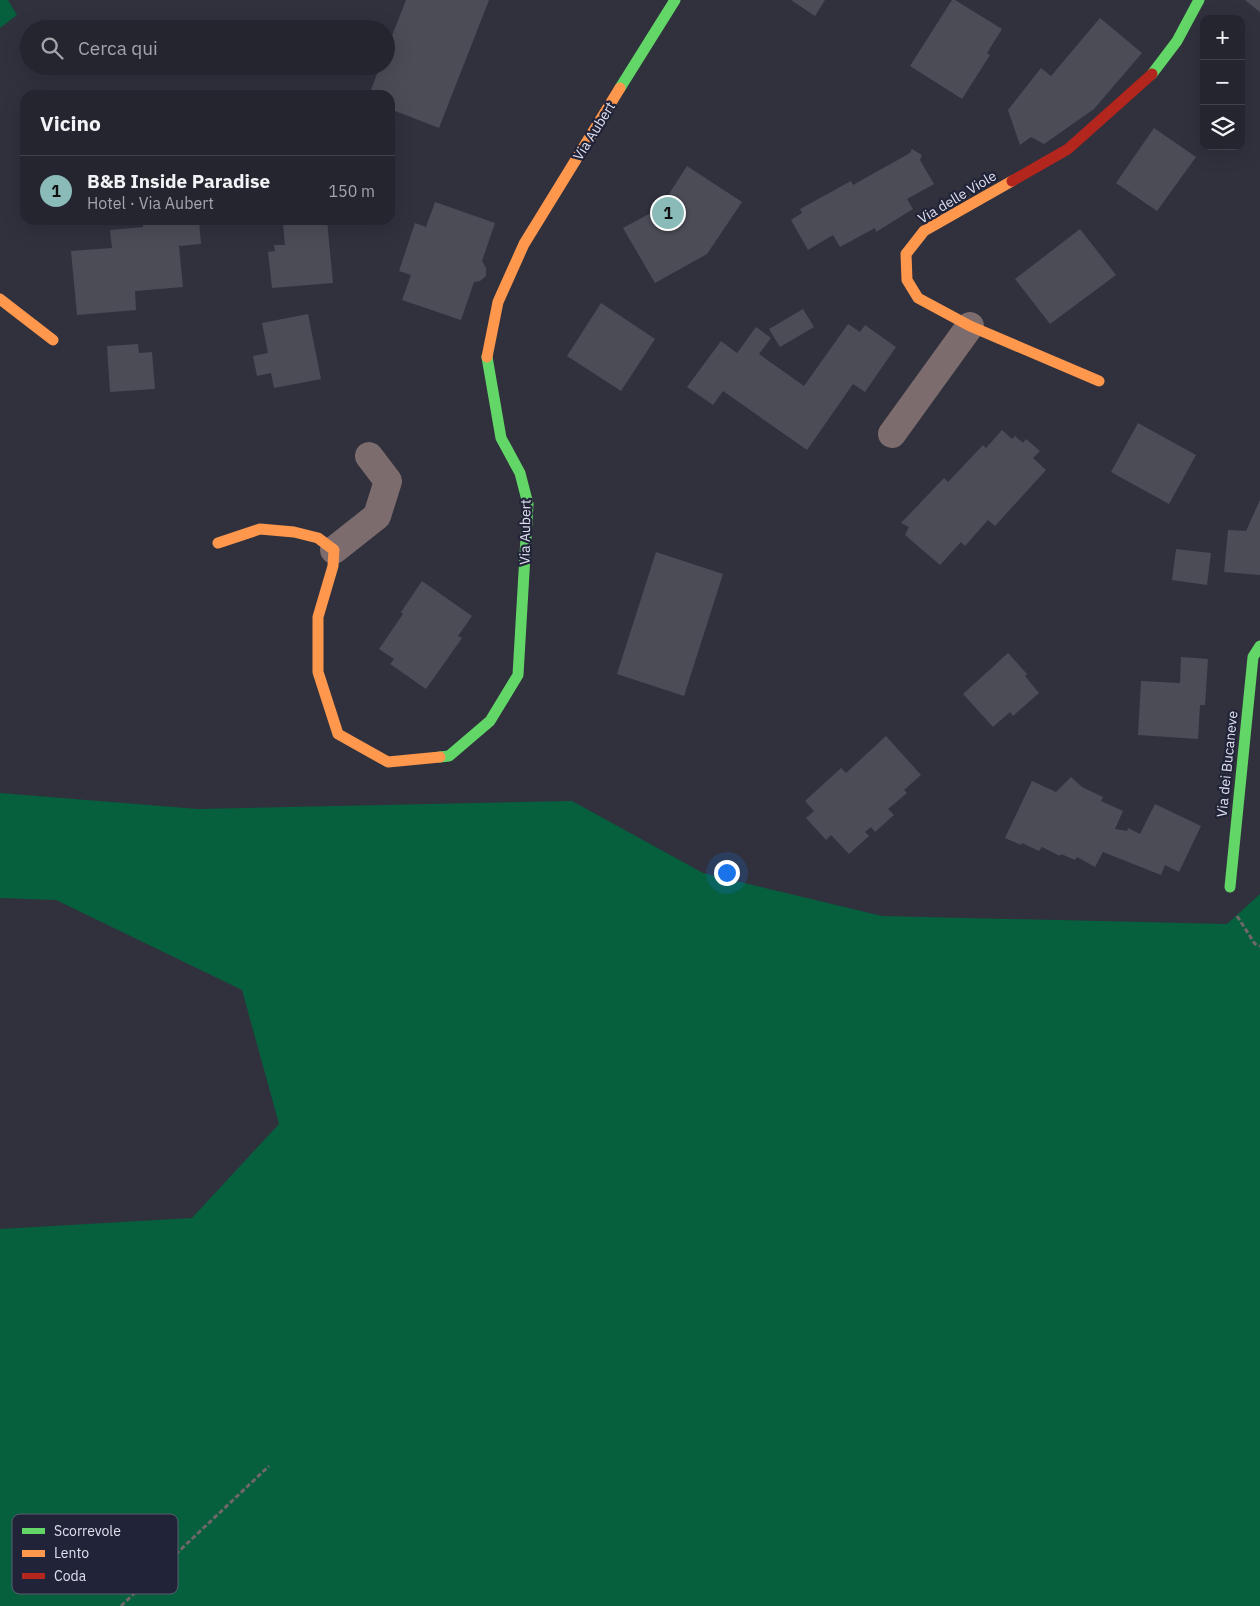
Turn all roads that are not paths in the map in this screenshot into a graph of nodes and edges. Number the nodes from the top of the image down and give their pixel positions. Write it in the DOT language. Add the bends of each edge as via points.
graph roads {
  1 [pos="675,0"];
  2 [pos="1198,0"];
  3 [pos="0,299"];
  4 [pos="970,326"];
  5 [pos="53,340"];
  6 [pos="1099,381"];
  7 [pos="892,434"];
  8 [pos="368,456"];
  9 [pos="218,543"];
  10 [pos="334,550"];
  11 [pos="1260,646"];
  12 [pos="1230,887"];
  1 -- 10 [label="street, Via Aubert" via="524,244 498,302 486,354 501,438 520,473 528,504 518,675 490,721 449,756 388,762 338,734 318,672 318,616 333,566"];
  2 -- 4 [label="street, Via delle Viole" via="1177,41 1152,74 1068,149 924,231 906,254 907,280 918,298"];
  3 -- 5 [label="street"];
  4 -- 6 [label="street, Via delle Viole"];
  4 -- 7 [label="street"];
  8 -- 10 [label="street" via="388,481 377,516"];
  9 -- 10 [label="street" via="260,528 318,538"];
  11 -- 12 [label="street, Via dei Bucaneve" via="1253,657"];
}
